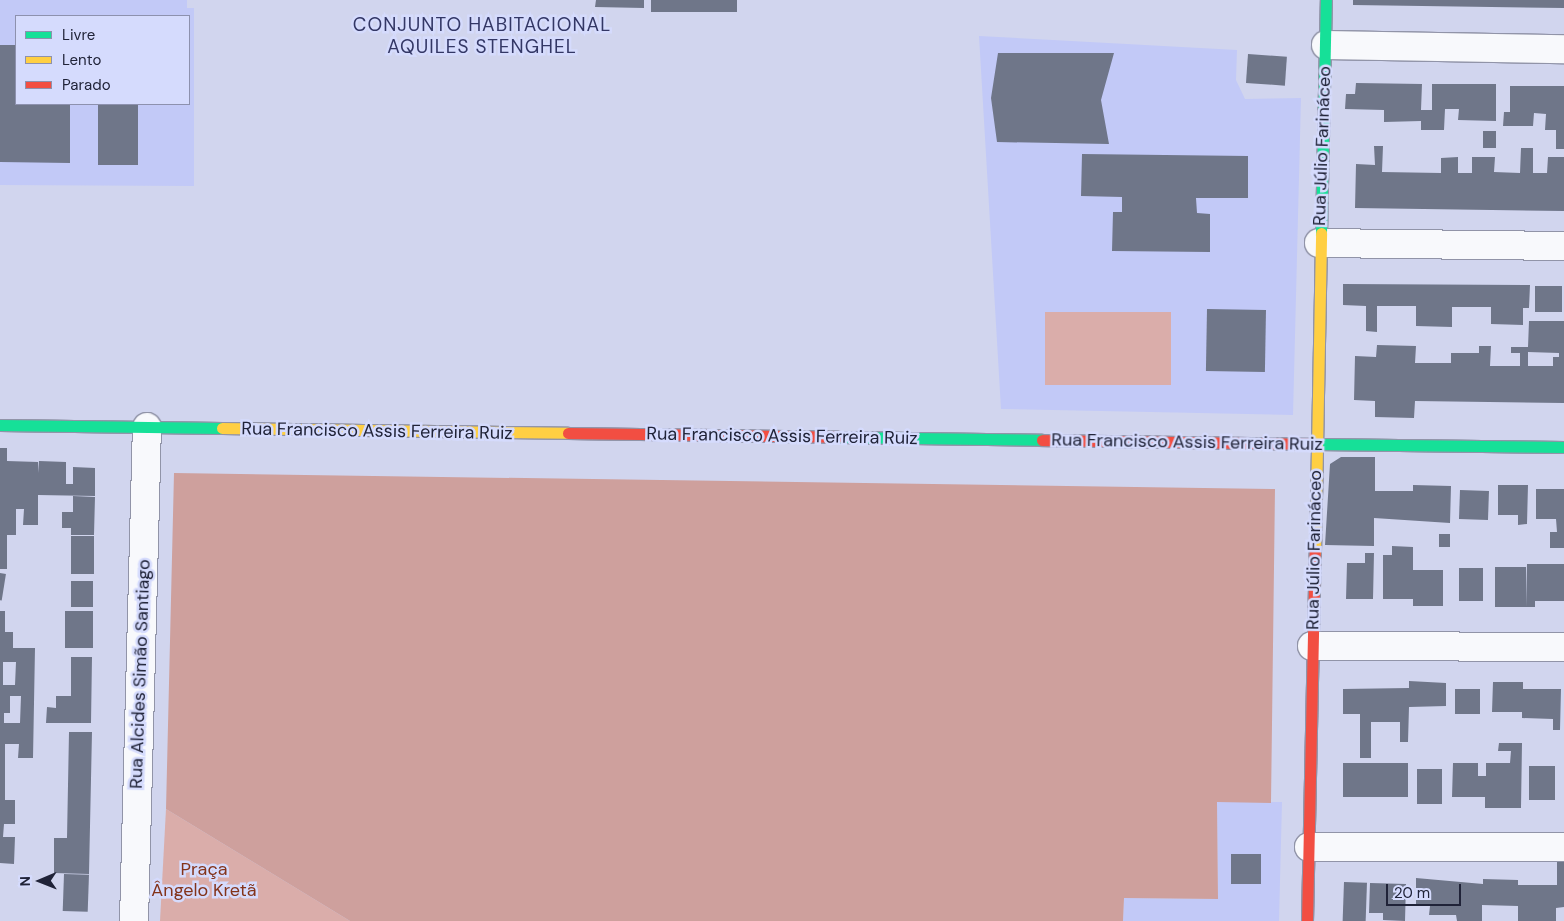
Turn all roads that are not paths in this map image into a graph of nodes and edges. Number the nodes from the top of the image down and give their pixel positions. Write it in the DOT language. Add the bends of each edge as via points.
graph roads {
  1 [pos="1326,0"];
  2 [pos="1326,45"];
  3 [pos="1564,49"];
  4 [pos="1319,243"];
  5 [pos="1564,246"];
  6 [pos="0,425"];
  7 [pos="147,427"];
  8 [pos="1316,444"];
  9 [pos="1564,447"];
  10 [pos="1312,646"];
  11 [pos="1564,647"];
  12 [pos="1309,847"];
  13 [pos="1564,847"];
  14 [pos="134,921"];
  15 [pos="1307,921"];
  1 -- 2 [label="street, Rua Júlio Farináceo"];
  2 -- 3 [label="street"];
  2 -- 4 [label="street, Rua Júlio Farináceo"];
  4 -- 5 [label="street"];
  4 -- 8 [label="street, Rua Júlio Farináceo"];
  6 -- 7 [label="street, Rua Francisco Assis Ferreira Ruiz"];
  7 -- 8 [label="street, Rua Francisco Assis Ferreira Ruiz"];
  7 -- 14 [label="street, Rua Alcides Simão Santiago"];
  8 -- 9 [label="street, Rua Francisco Assis Ferreira Ruiz"];
  8 -- 10 [label="street, Rua Júlio Farináceo"];
  10 -- 11 [label="street"];
  10 -- 12 [label="street, Rua Júlio Farináceo"];
  12 -- 13 [label="street"];
  12 -- 15 [label="street, Rua Júlio Farináceo"];
}
